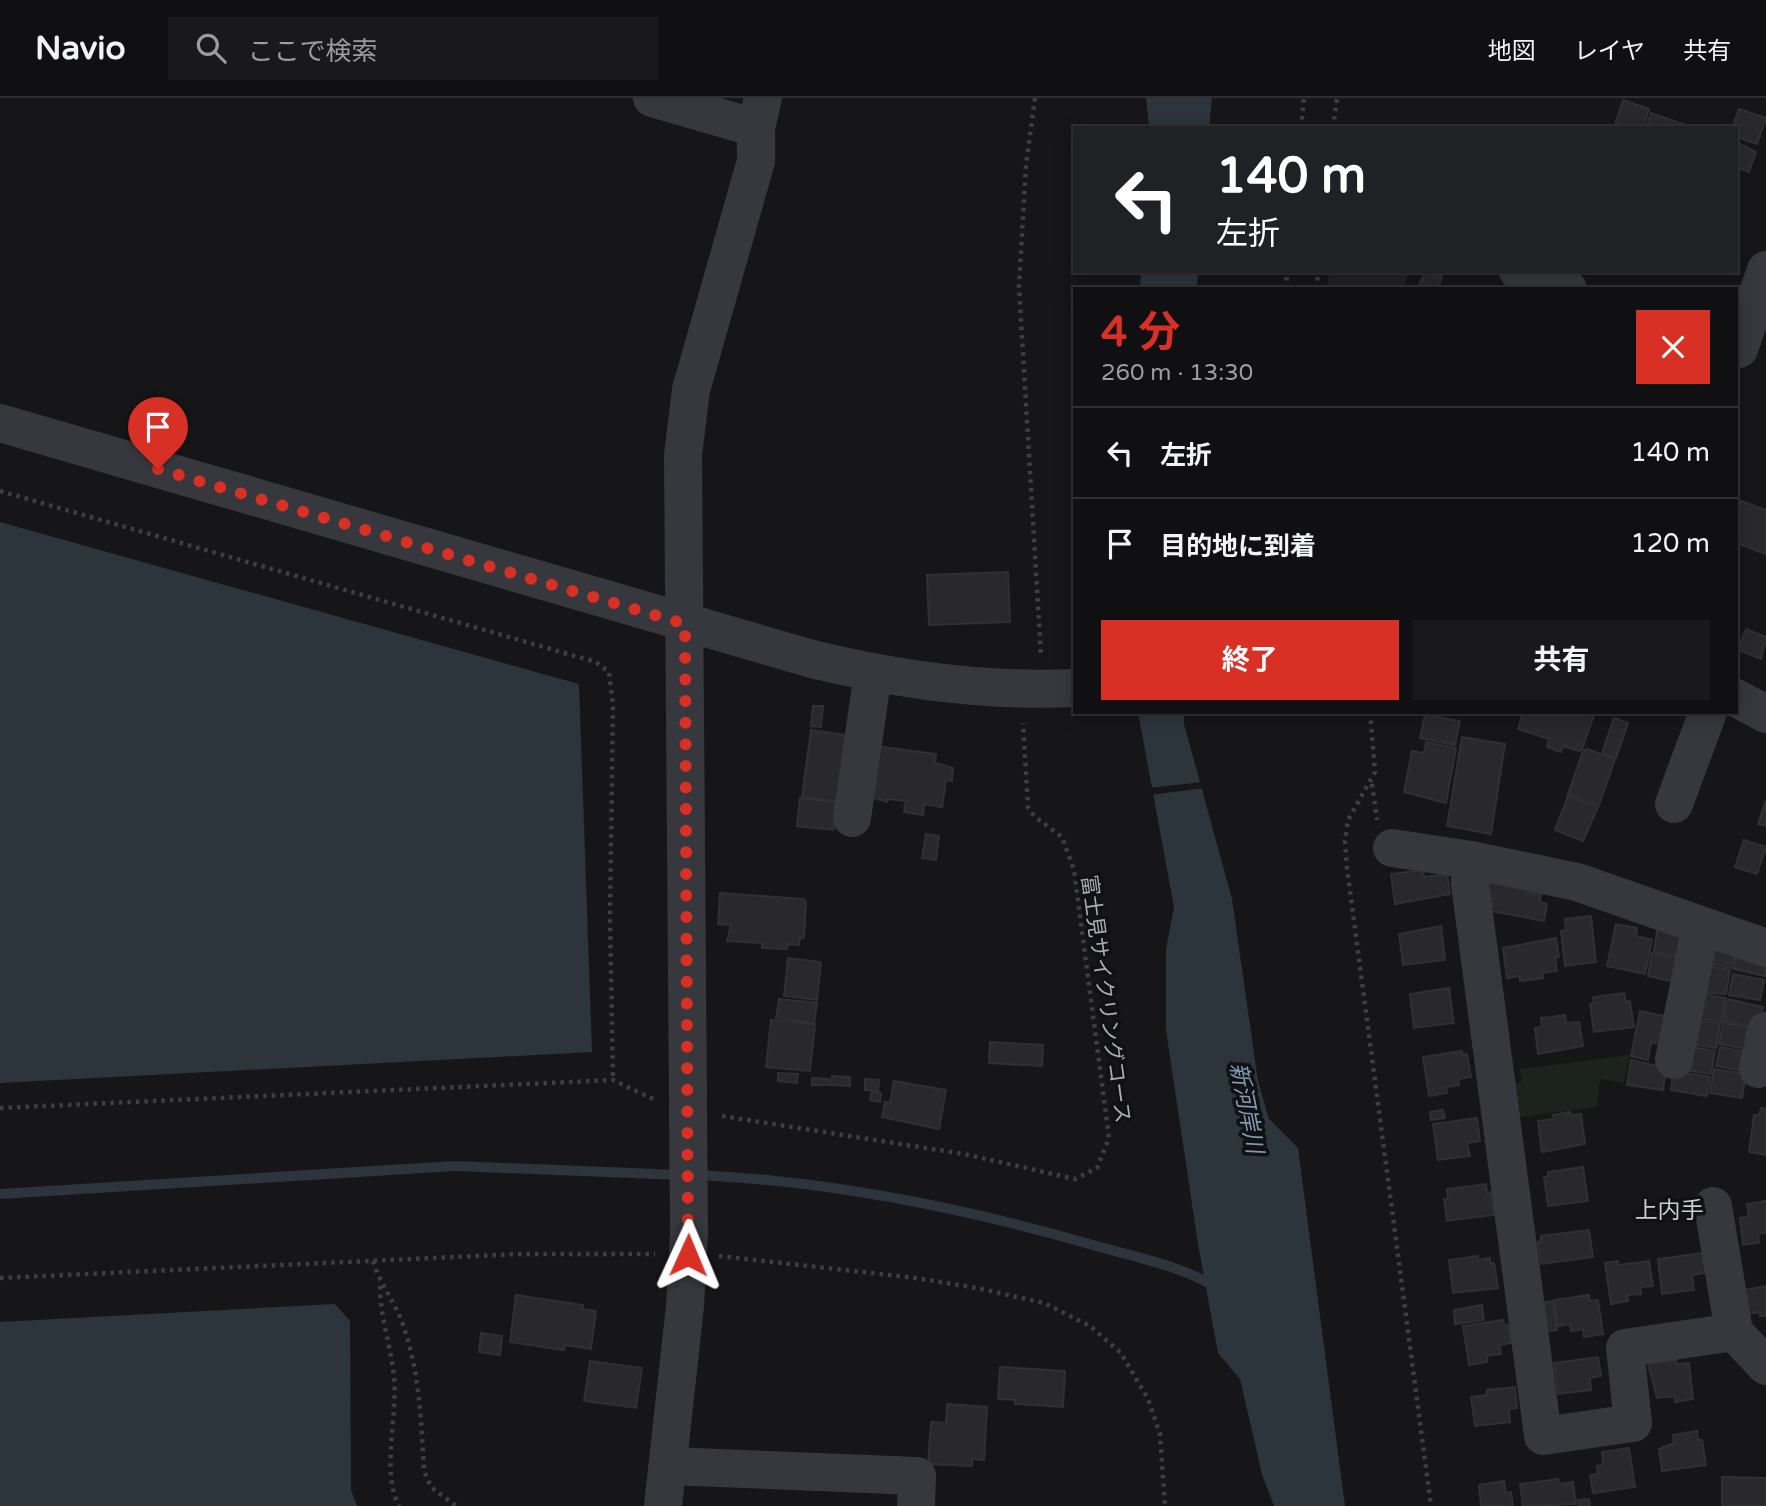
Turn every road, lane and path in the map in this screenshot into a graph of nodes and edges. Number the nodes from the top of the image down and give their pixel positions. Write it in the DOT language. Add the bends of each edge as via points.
graph roads {
  1 [pos="652,98"];
  2 [pos="1035,98"];
  3 [pos="1304,98"];
  4 [pos="1337,98"];
  5 [pos="759,113"];
  6 [pos="1301,126"];
  7 [pos="1333,126"];
  8 [pos="1766,270"];
  9 [pos="1524,273"];
  10 [pos="1562,287"];
  11 [pos="1747,352"];
  12 [pos="0,423"];
  13 [pos="0,491"];
  14 [pos="685,624"];
  15 [pos="873,673"];
  16 [pos="1057,682"];
  17 [pos="1738,699"];
  18 [pos="1023,710"];
  19 [pos="1370,714"];
  20 [pos="1706,714"];
  21 [pos="1766,714"];
  22 [pos="1674,804"];
  23 [pos="852,818"];
  24 [pos="1392,848"];
  25 [pos="1471,860"];
  26 [pos="1701,926"];
  27 [pos="1766,948"];
  28 [pos="1766,1031"];
  29 [pos="1674,1060"];
  30 [pos="1758,1069"];
  31 [pos="612,1080"];
  32 [pos="0,1108"];
  33 [pos="696,1115"];
  34 [pos="1713,1206"];
  35 [pos="696,1247"];
  36 [pos="373,1261"];
  37 [pos="0,1278"];
  38 [pos="380,1283"];
  39 [pos="1734,1332"];
  40 [pos="1766,1366"];
  41 [pos="668,1466"];
  42 [pos="399,1506"];
  43 [pos="456,1506"];
  44 [pos="663,1506"];
  45 [pos="916,1506"];
  46 [pos="1165,1506"];
  47 [pos="1431,1506"];
  1 -- 5 [label="street"];
  2 -- 16 [label="path" via="1019,286 1040,600"];
  3 -- 6 [label="path"];
  4 -- 7 [label="path"];
  5 -- 14 [label="street" via="756,161 691,390 683,455"];
  8 -- 11 [label="street"];
  9 -- 10 [label="street"];
  12 -- 14 [label="street"];
  13 -- 31 [label="path" via="583,658 610,672"];
  14 -- 15 [label="street"];
  14 -- 33 [label="street"];
  15 -- 16 [label="street" via="979,687"];
  15 -- 23 [label="street"];
  17 -- 21 [label="street"];
  18 -- 33 [label="path, 富士見サイクリングコース" via="1028,807 1062,837 1074,870 1109,1138 1097,1168 1075,1179 964,1154"];
  19 -- 47 [label="path" via="1375,772 1348,820 1345,841"];
  20 -- 22 [label="street"];
  24 -- 25 [label="street"];
  25 -- 26 [label="street" via="1577,882"];
  25 -- 39 [label="street" via="1470,884 1543,1436 1633,1423 1625,1348"];
  26 -- 27 [label="street"];
  26 -- 29 [label="street"];
  28 -- 30 [label="street"];
  31 -- 32 [label="path"];
  31 -- 33 [label="path, 富士見サイクリングコース"];
  33 -- 35 [label="street"];
  34 -- 39 [label="street"];
  35 -- 36 [label="path"];
  35 -- 41 [label="street"];
  35 -- 46 [label="path" via="964,1286 1044,1303 1090,1326 1121,1353 1148,1399 1160,1434"];
  36 -- 37 [label="path"];
  36 -- 38 [label="path"];
  38 -- 42 [label="path" via="394,1378 392,1494"];
  38 -- 43 [label="path" via="402,1321 415,1362 424,1471 431,1486"];
  39 -- 40 [label="street"];
  41 -- 44 [label="street"];
  41 -- 45 [label="street" via="917,1476"];
}
